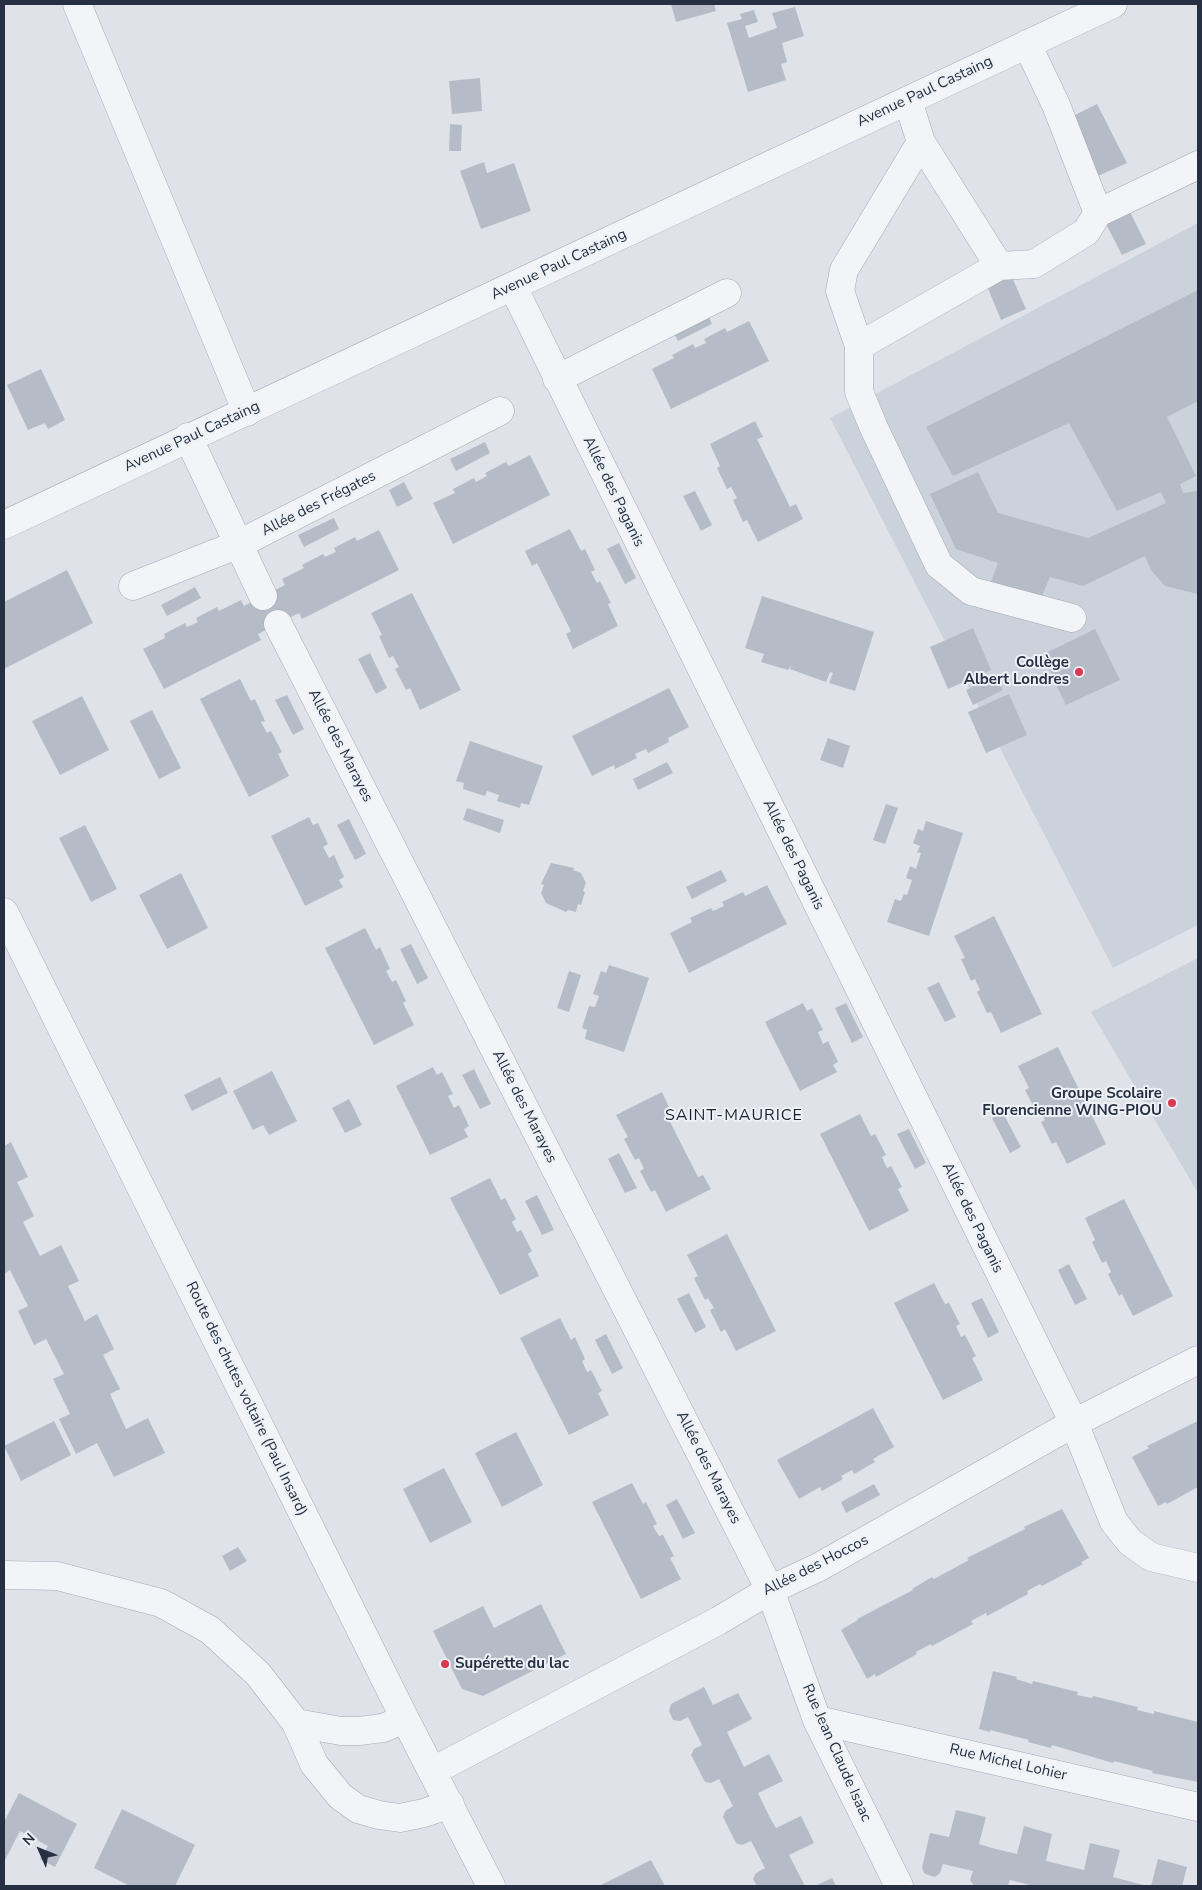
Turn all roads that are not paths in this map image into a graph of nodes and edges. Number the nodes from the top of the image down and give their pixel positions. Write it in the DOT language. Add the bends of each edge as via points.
graph roads {
  1 [pos="77,4"];
  2 [pos="1113,4"];
  3 [pos="1027,44"];
  4 [pos="908,101"];
  5 [pos="921,142"];
  6 [pos="1198,165"];
  7 [pos="1098,213"];
  8 [pos="999,266"];
  9 [pos="512,287"];
  10 [pos="728,293"];
  11 [pos="859,346"];
  12 [pos="557,379"];
  13 [pos="500,411"];
  14 [pos="247,412"];
  15 [pos="188,437"];
  16 [pos="4,525"];
  17 [pos="239,544"];
  18 [pos="133,586"];
  19 [pos="263,596"];
  20 [pos="1072,618"];
  21 [pos="278,624"];
  22 [pos="4,912"];
  23 [pos="1198,1360"];
  24 [pos="1074,1423"];
  25 [pos="1198,1568"];
  26 [pos="4,1575"];
  27 [pos="770,1590"];
  28 [pos="405,1719"];
  29 [pos="817,1720"];
  30 [pos="296,1723"];
  31 [pos="433,1771"];
  32 [pos="450,1804"];
  33 [pos="1198,1807"];
  34 [pos="491,1886"];
  35 [pos="899,1886"];
  1 -- 14 [label="street"];
  2 -- 3 [label="street, Avenue Paul Castaing"];
  3 -- 4 [label="street, Avenue Paul Castaing"];
  3 -- 7 [label="street" via="1056,105"];
  4 -- 5 [label="street"];
  4 -- 9 [label="street, Avenue Paul Castaing"];
  5 -- 8 [label="street"];
  5 -- 11 [label="street" via="844,270 840,291"];
  6 -- 7 [label="street"];
  7 -- 8 [label="street" via="1086,232 1034,264"];
  8 -- 11 [label="street"];
  9 -- 12 [label="street, Allée des Paganis"];
  9 -- 14 [label="street, Avenue Paul Castaing"];
  10 -- 12 [label="street"];
  11 -- 20 [label="street" via="859,392 940,565 970,591"];
  12 -- 24 [label="street, Allée des Paganis"];
  13 -- 17 [label="street, Allée des Frégates"];
  14 -- 15 [label="street, Avenue Paul Castaing"];
  15 -- 16 [label="street, Avenue Paul Castaing"];
  15 -- 17 [label="street"];
  17 -- 18 [label="street, Allée des Frégates"];
  17 -- 19 [label="street"];
  21 -- 27 [label="street, Allée des Marayes"];
  22 -- 28 [label="street, Route des chutes voltaire (Paul Insard)"];
  23 -- 24 [label="street, Allée des Hoccos"];
  24 -- 25 [label="street, Allée des Paganis" via="1106,1505 1121,1532 1141,1552 1151,1557"];
  24 -- 27 [label="street, Allée des Hoccos" via="819,1567"];
  26 -- 30 [label="street" via="57,1576 160,1603 210,1630 258,1674"];
  27 -- 29 [label="street, Rue Jean Claude Isaac"];
  27 -- 31 [label="street, Allée des Hoccos"];
  28 -- 30 [label="street" via="382,1728 359,1731"];
  28 -- 31 [label="street, Route des chutes voltaire (Paul Insard)"];
  29 -- 33 [label="street, Rue Michel Lohier"];
  29 -- 35 [label="street, Rue Jean Claude Isaac"];
  30 -- 32 [label="street" via="314,1764 340,1796 358,1808 400,1818"];
  31 -- 32 [label="street, Route des chutes voltaire (Paul Insard)"];
  32 -- 34 [label="street, Route des chutes voltaire (Paul Insard)"];
}
